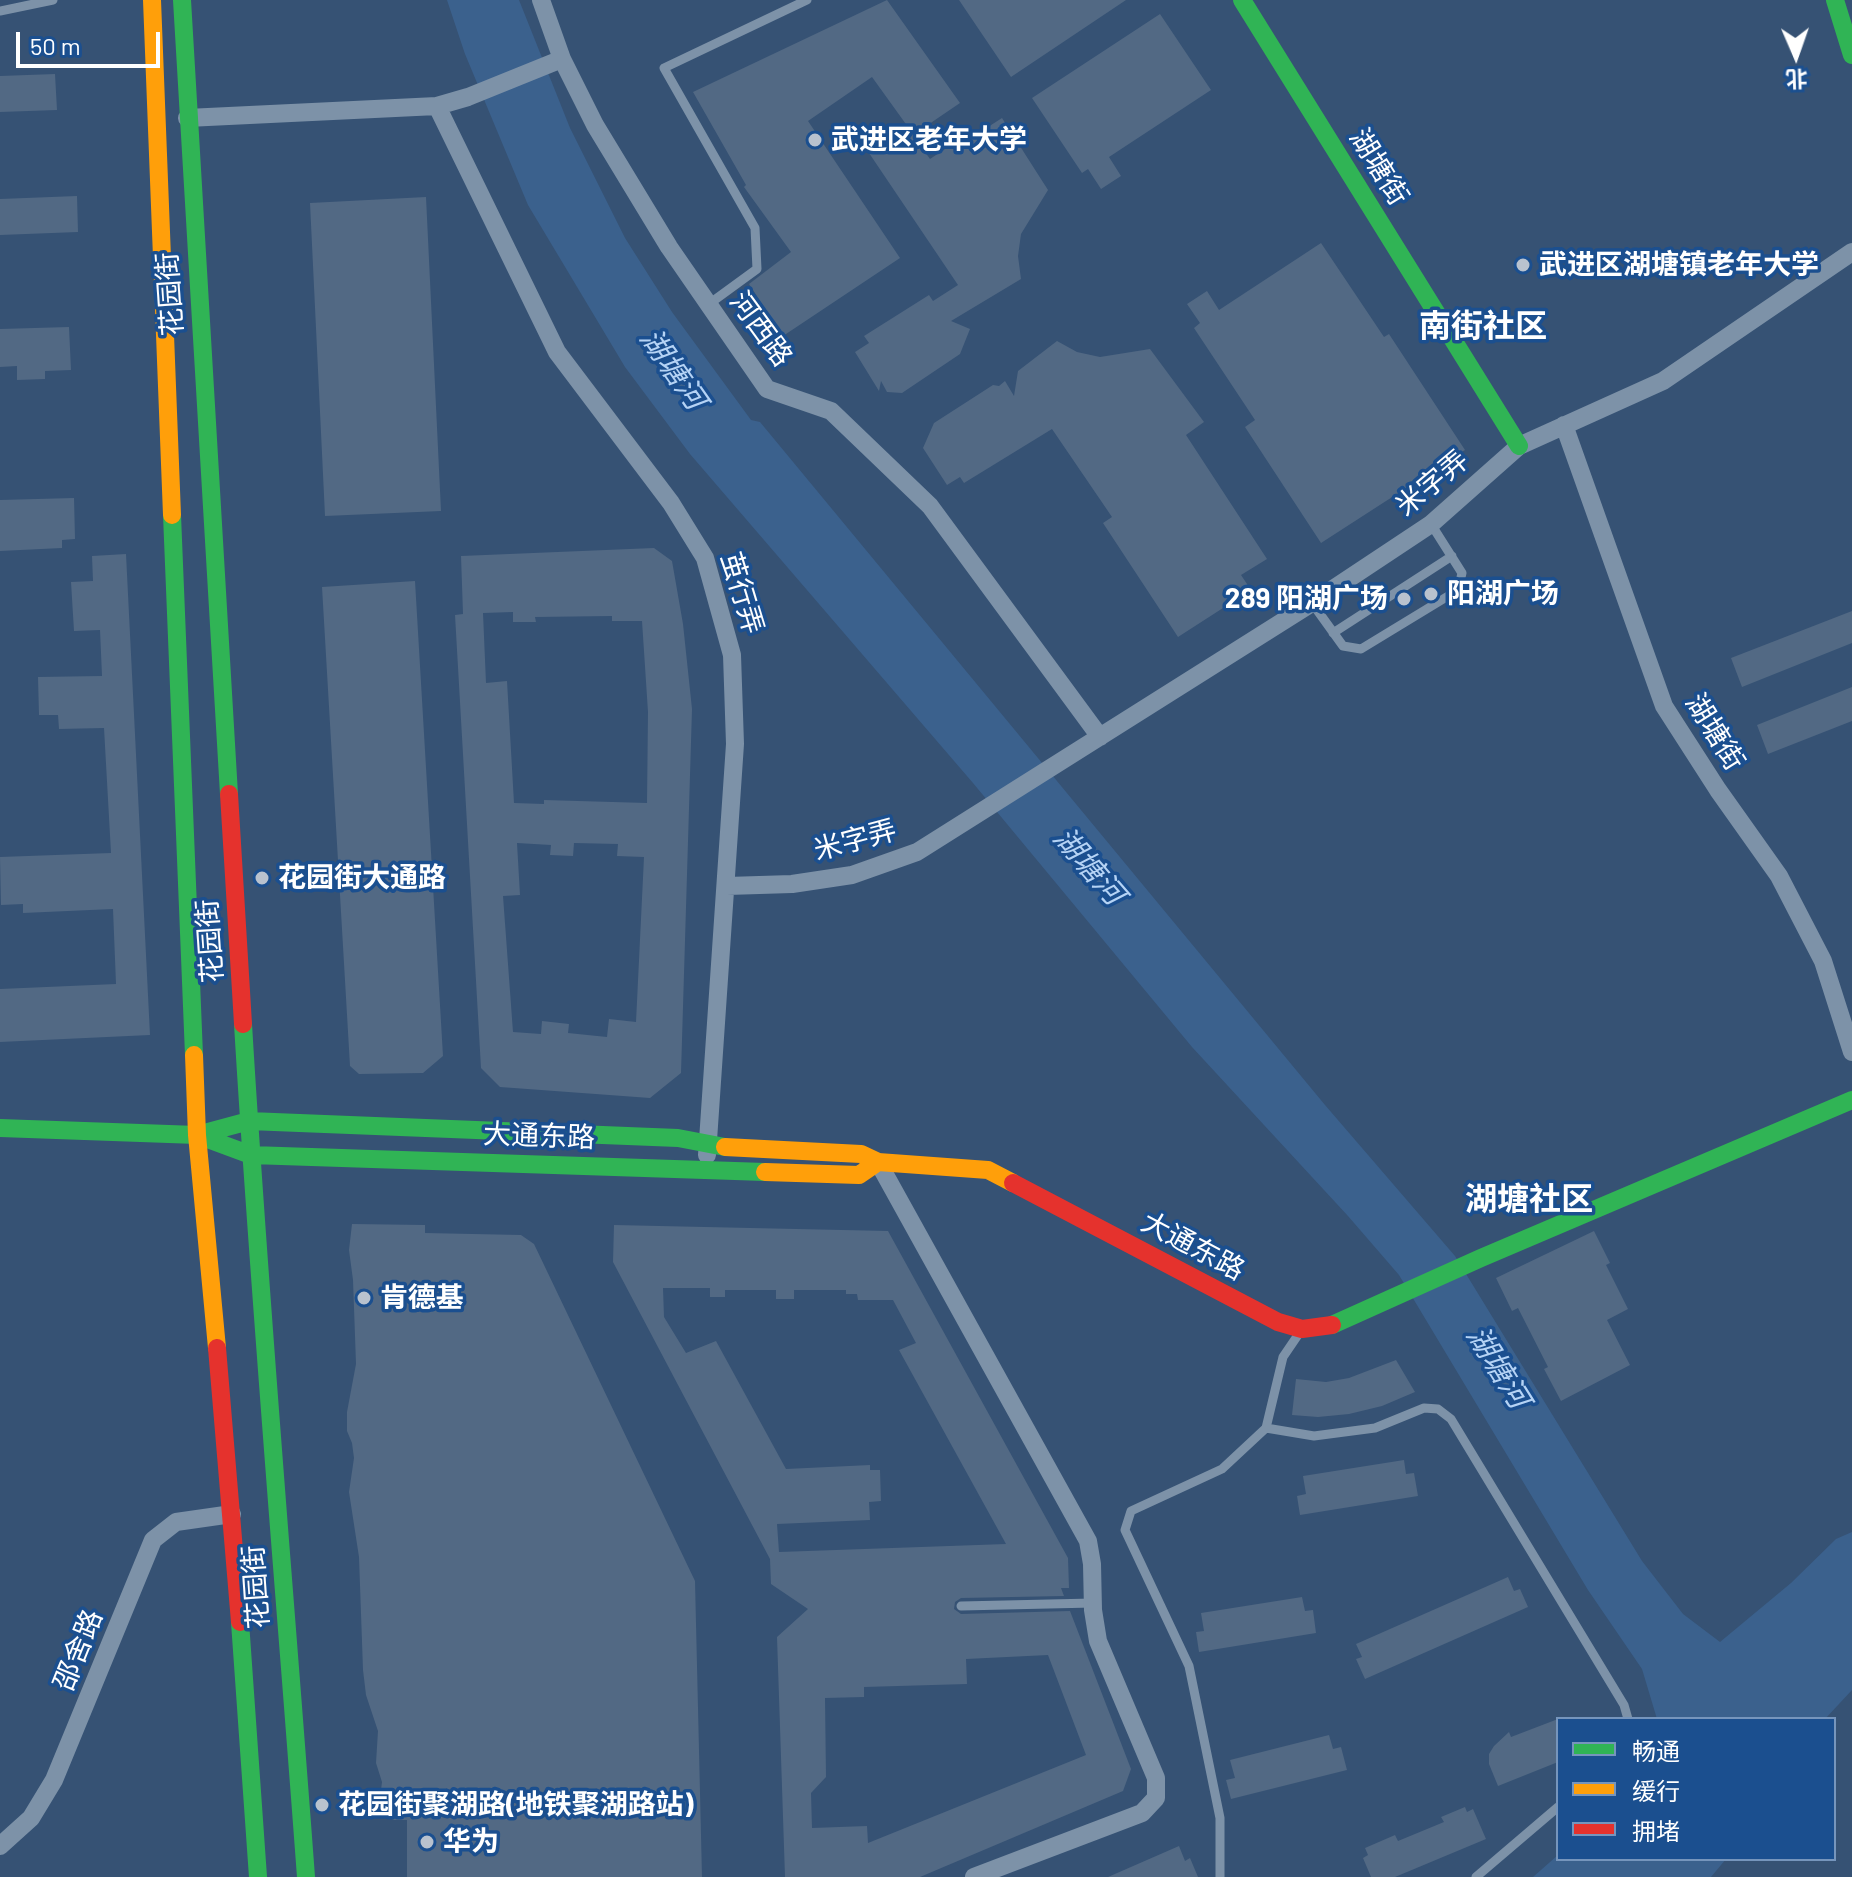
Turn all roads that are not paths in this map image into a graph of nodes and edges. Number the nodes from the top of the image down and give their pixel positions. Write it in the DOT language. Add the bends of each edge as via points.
graph roads {
  1 [pos="53,0"];
  2 [pos="152,0"];
  3 [pos="182,0"];
  4 [pos="541,0"];
  5 [pos="807,0"];
  6 [pos="1242,0"];
  7 [pos="1835,0"];
  8 [pos="0,11"];
  9 [pos="1852,55"];
  10 [pos="555,62"];
  11 [pos="437,106"];
  12 [pos="187,118"];
  13 [pos="1852,252"];
  14 [pos="709,304"];
  15 [pos="1564,425"];
  16 [pos="1519,446"];
  17 [pos="1431,524"];
  18 [pos="1452,556"];
  19 [pos="1312,603"];
  20 [pos="1333,633"];
  21 [pos="1100,737"];
  22 [pos="727,886"];
  23 [pos="1852,1052"];
  24 [pos="1852,1100"];
  25 [pos="249,1121"];
  26 [pos="0,1128"];
  27 [pos="197,1135"];
  28 [pos="707,1143"];
  29 [pos="251,1155"];
  30 [pos="878,1162"];
  31 [pos="706,1169"];
  32 [pos="1302,1329"];
  33 [pos="1266,1428"];
  34 [pos="232,1514"];
  35 [pos="1093,1603"];
  36 [pos="961,1606"];
  37 [pos="1627,1717"];
  38 [pos="1556,1809"];
  39 [pos="0,1846"];
  40 [pos="258,1877"];
  41 [pos="306,1877"];
  42 [pos="974,1877"];
  43 [pos="1220,1877"];
  44 [pos="1476,1877"];
  1 -- 8 [label="lane"];
  2 -- 27 [label="main road, 花园街"];
  3 -- 12 [label="main road, 花园街"];
  4 -- 10 [label="street, 河西路"];
  5 -- 14 [label="lane" via="664,68 755,228 757,269"];
  6 -- 16 [label="main road, 湖塘街"];
  7 -- 9 [label="main road"];
  10 -- 11 [label="street"];
  10 -- 14 [label="street, 河西路"];
  11 -- 12 [label="street"];
  11 -- 22 [label="street, 茧行弄" via="557,352 671,503 705,558 732,655 735,744"];
  12 -- 25 [label="main road, 花园街"];
  13 -- 15 [label="street, 米字弄" via="1663,381"];
  14 -- 21 [label="street, 河西路" via="767,389 831,411 930,506"];
  15 -- 16 [label="street, 米字弄"];
  15 -- 23 [label="street, 湖塘街" via="1664,706 1779,876 1823,961"];
  16 -- 17 [label="street, 米字弄"];
  17 -- 18 [label="lane"];
  17 -- 19 [label="street, 米字弄"];
  18 -- 20 [label="lane"];
  18 -- 20 [label="lane" via="1462,573 1458,590 1361,649 1343,646"];
  19 -- 20 [label="lane"];
  19 -- 21 [label="street, 米字弄"];
  21 -- 22 [label="street, 米字弄" via="917,852 852,875"];
  22 -- 28 [label="street, 茧行弄"];
  24 -- 32 [label="main road" via="1327,1327"];
  25 -- 27 [label="main road, 大通东路"];
  25 -- 28 [label="main road, 大通东路"];
  25 -- 29 [label="main road, 花园街"];
  26 -- 27 [label="main road, 大通东路"];
  27 -- 29 [label="main road, 大通东路"];
  27 -- 34 [label="main road, 花园街"];
  28 -- 30 [label="main road, 大通东路" via="734,1149 861,1154"];
  28 -- 31 [label="street, 茧行弄"];
  29 -- 31 [label="main road, 大通东路"];
  29 -- 41 [label="main road, 花园街"];
  30 -- 31 [label="main road, 大通东路" via="859,1175"];
  30 -- 32 [label="main road, 大通东路" via="988,1170 1278,1322"];
  30 -- 35 [label="street" via="1088,1541"];
  32 -- 33 [label="lane" via="1283,1357"];
  33 -- 37 [label="lane" via="1314,1436 1375,1428 1424,1408 1438,1409 1451,1419"];
  33 -- 43 [label="lane" via="1222,1469 1131,1511 1125,1530 1189,1666 1220,1818"];
  34 -- 39 [label="street, 邵舍路" via="176,1522 153,1540 54,1780 31,1818"];
  34 -- 40 [label="main road, 花园街"];
  35 -- 36 [label="lane"];
  35 -- 42 [label="street" via="1098,1641 1156,1778 1156,1798 1142,1813"];
  38 -- 44 [label="lane"];
}
